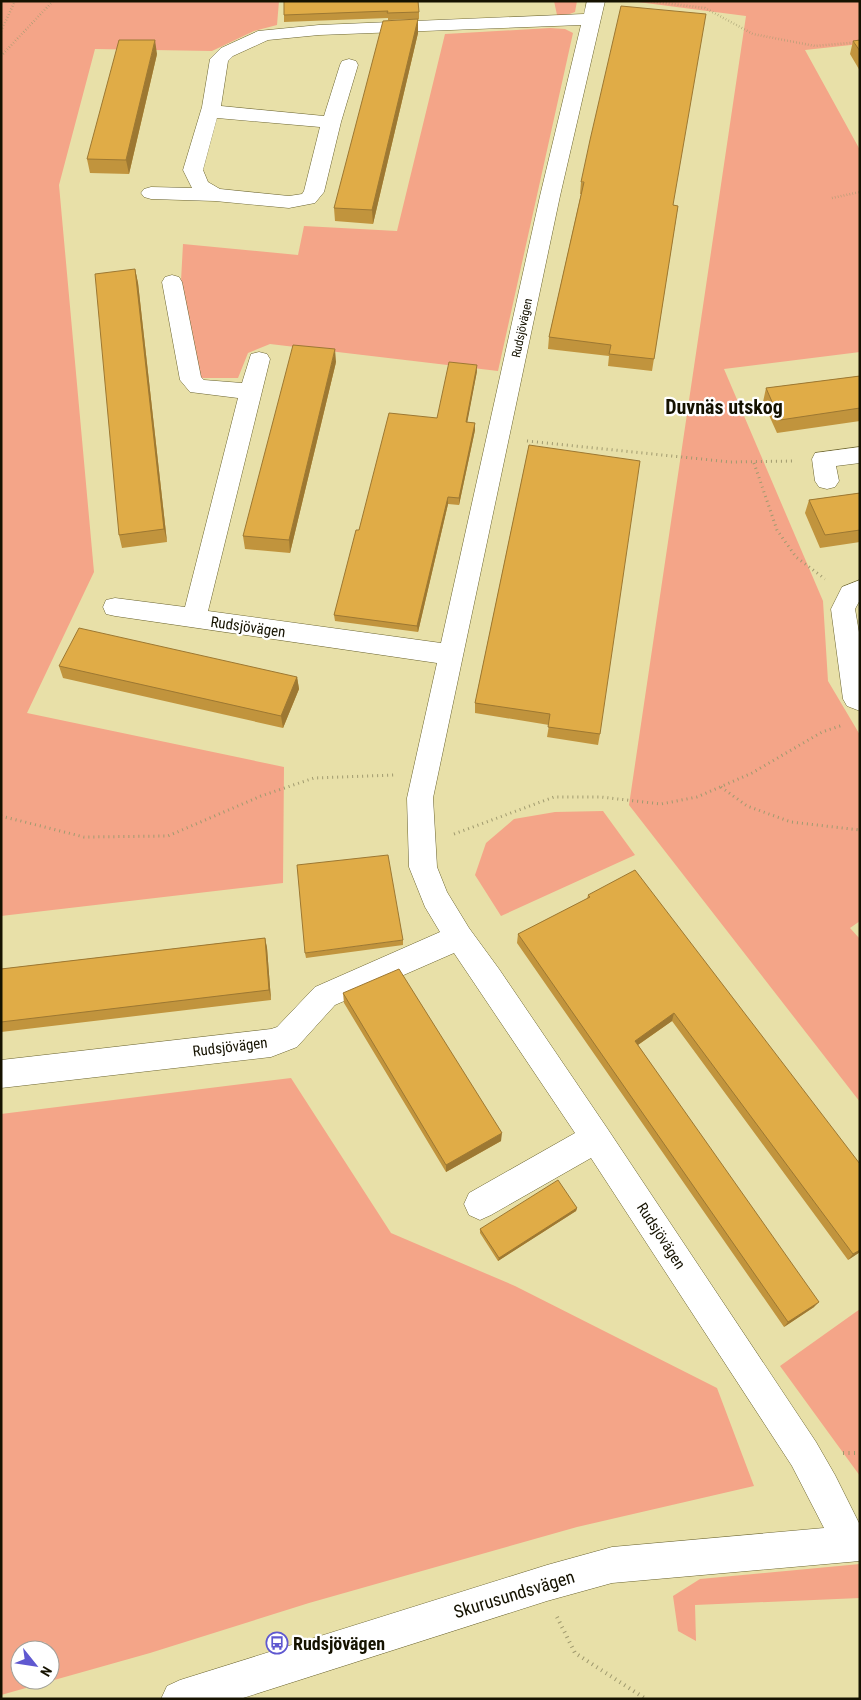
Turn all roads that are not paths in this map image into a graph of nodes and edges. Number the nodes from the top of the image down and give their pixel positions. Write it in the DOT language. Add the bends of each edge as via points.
graph roads {
  1 [pos="594,10"];
  2 [pos="349,65"];
  3 [pos="212,107"];
  4 [pos="331,122"];
  5 [pos="151,193"];
  6 [pos="215,196"];
  7 [pos="172,282"];
  8 [pos="259,359"];
  9 [pos="252,391"];
  10 [pos="860,455"];
  11 [pos="825,470"];
  12 [pos="854,593"];
  13 [pos="115,608"];
  14 [pos="194,619"];
  15 [pos="452,655"];
  16 [pos="855,712"];
  17 [pos="459,937"];
  18 [pos="1,1074"];
  19 [pos="596,1138"];
  20 [pos="480,1204"];
  21 [pos="855,1544"];
  22 [pos="180,1699"];
  1 -- 3 [label="street" via="264,35 219,59"];
  1 -- 15 [label="street, Rudsjövägen" via="550,196"];
  2 -- 4 [label="street"];
  3 -- 4 [label="street" via="221,113"];
  3 -- 6 [label="street" via="193,170 200,185"];
  4 -- 6 [label="street" via="314,192 308,199 289,202"];
  5 -- 6 [label="street"];
  7 -- 9 [label="street" via="191,380 198,387"];
  8 -- 9 [label="street, Rudsjövägen"];
  9 -- 14 [label="street, Rudsjövägen"];
  10 -- 11 [label="street"];
  12 -- 16 [label="street" via="843,609"];
  13 -- 14 [label="street, Rudsjövägen"];
  14 -- 15 [label="street, Rudsjövägen"];
  15 -- 17 [label="street, Rudsjövägen" via="420,798 423,867 436,898"];
  17 -- 18 [label="street, Rudsjövägen" via="325,996 287,1037 271,1043"];
  17 -- 19 [label="street, Rudsjövägen"];
  19 -- 20 [label="street"];
  19 -- 21 [label="street, Rudsjövägen" via="804,1454"];
  21 -- 22 [label="street, Skurusundsvägen" via="612,1565 547,1582"];
}
